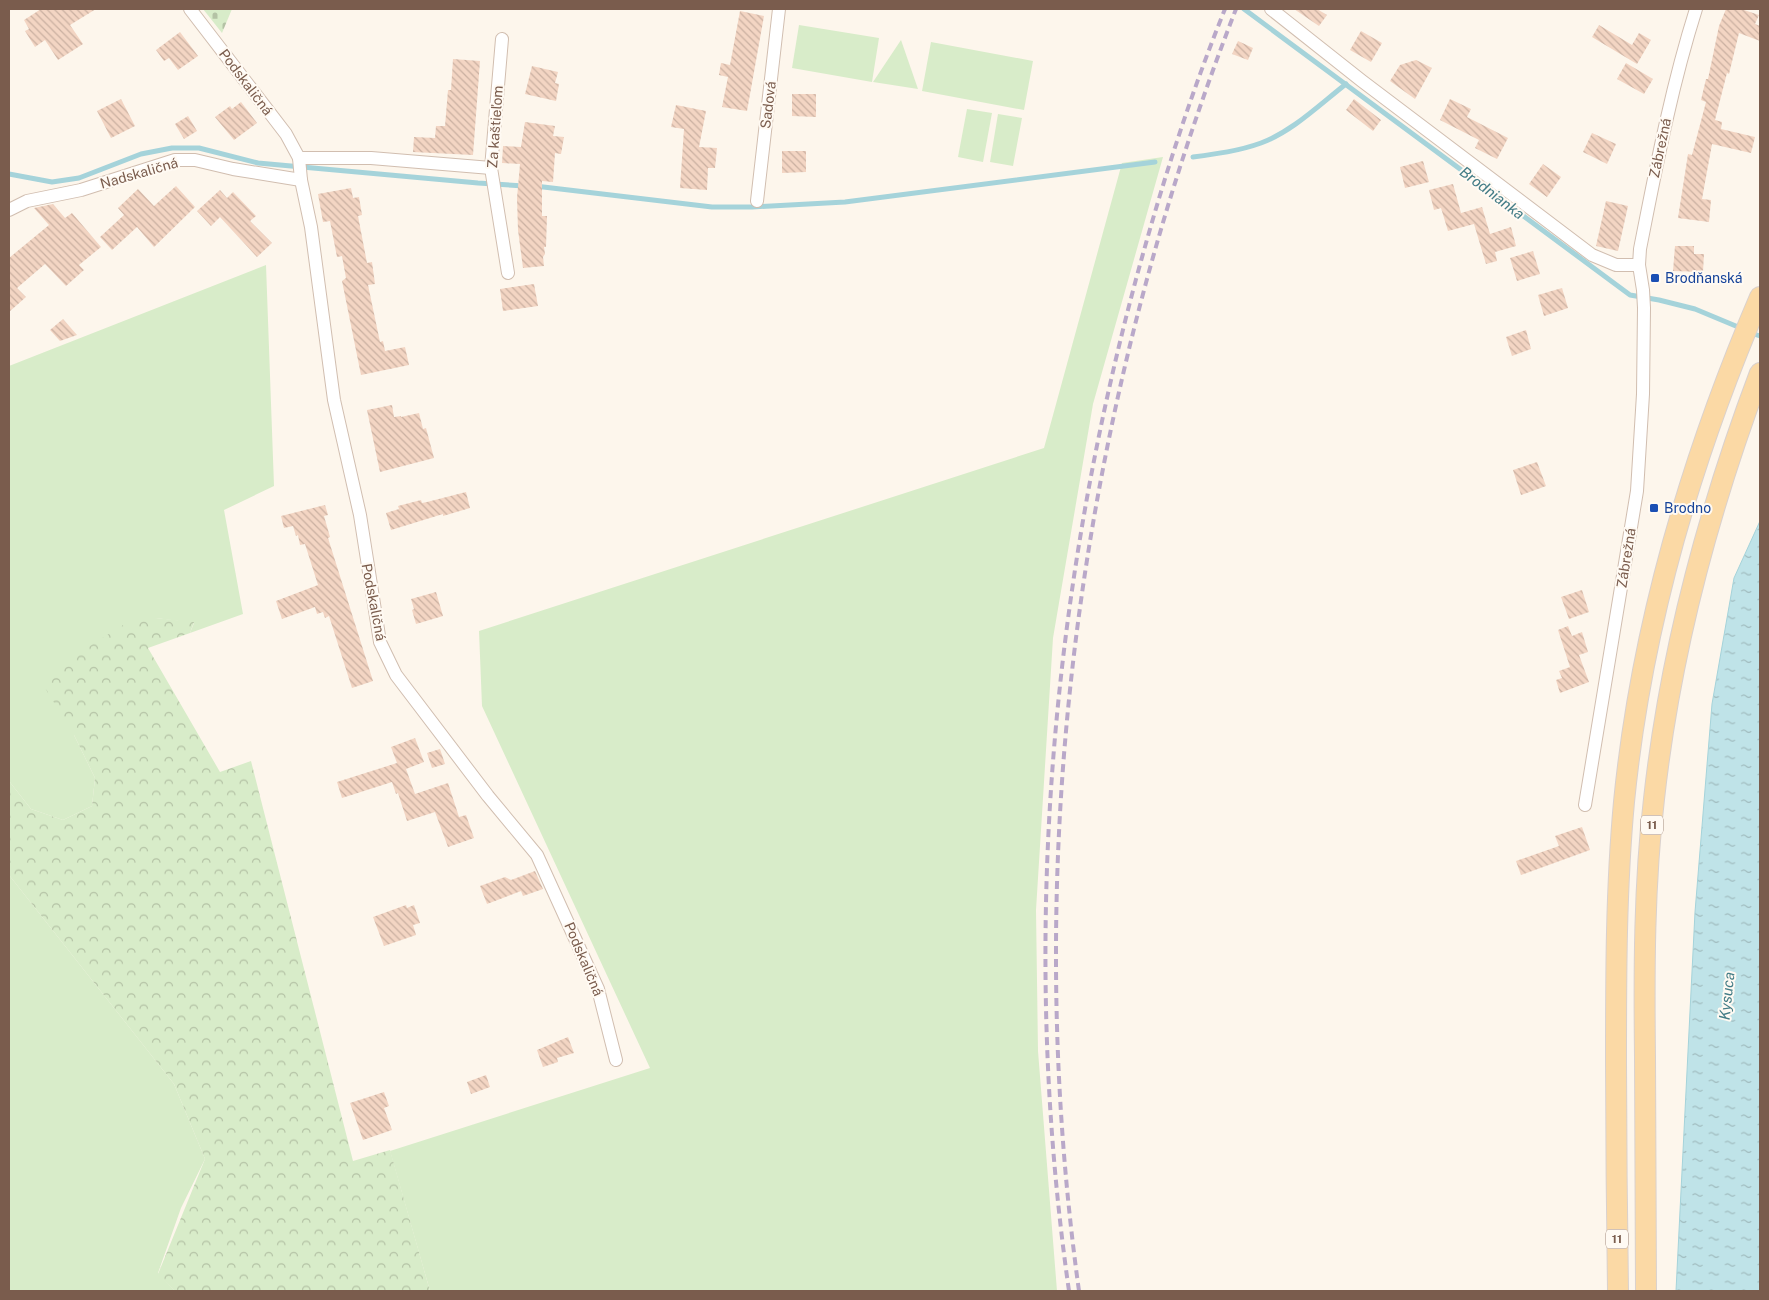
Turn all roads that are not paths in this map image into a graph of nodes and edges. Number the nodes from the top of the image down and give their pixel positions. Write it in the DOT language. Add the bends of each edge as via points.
graph roads {
  1 [pos="190,9"];
  2 [pos="779,9"];
  3 [pos="1696,9"];
  4 [pos="1278,11"];
  5 [pos="502,39"];
  6 [pos="300,168"];
  7 [pos="491,168"];
  8 [pos="757,201"];
  9 [pos="9,210"];
  10 [pos="1639,266"];
  11 [pos="508,273"];
  12 [pos="1756,306"];
  13 [pos="1760,373"];
  14 [pos="1585,805"];
  15 [pos="616,1060"];
  16 [pos="1618,1291"];
  17 [pos="1646,1291"];
  1 -- 6 [label="street, Podskaličná" via="286,134"];
  2 -- 8 [label="street, Sadová"];
  3 -- 10 [label="street, Zábrežná" via="1664,127"];
  4 -- 10 [label="street" via="1362,81 1592,255 1616,265"];
  5 -- 7 [label="street, Za kaštieľom"];
  6 -- 7 [label="street, Nadskaličná" via="371,158"];
  6 -- 9 [label="street, Nadskaličná" via="233,169 195,160 175,160 81,190 27,201"];
  6 -- 15 [label="street, Podskaličná" via="334,400 360,515 380,642 396,675 537,855 598,989"];
  7 -- 11 [label="street, Za kaštieľom"];
  10 -- 14 [label="street, Zábrežná" via="1644,308 1637,491"];
  12 -- 16 [label="main road, 11" via="1709,426 1681,514 1648,649 1632,735 1616,953"];
  13 -- 17 [label="main road, 11" via="1734,443 1692,588 1676,654 1655,791 1644,956"];
}
